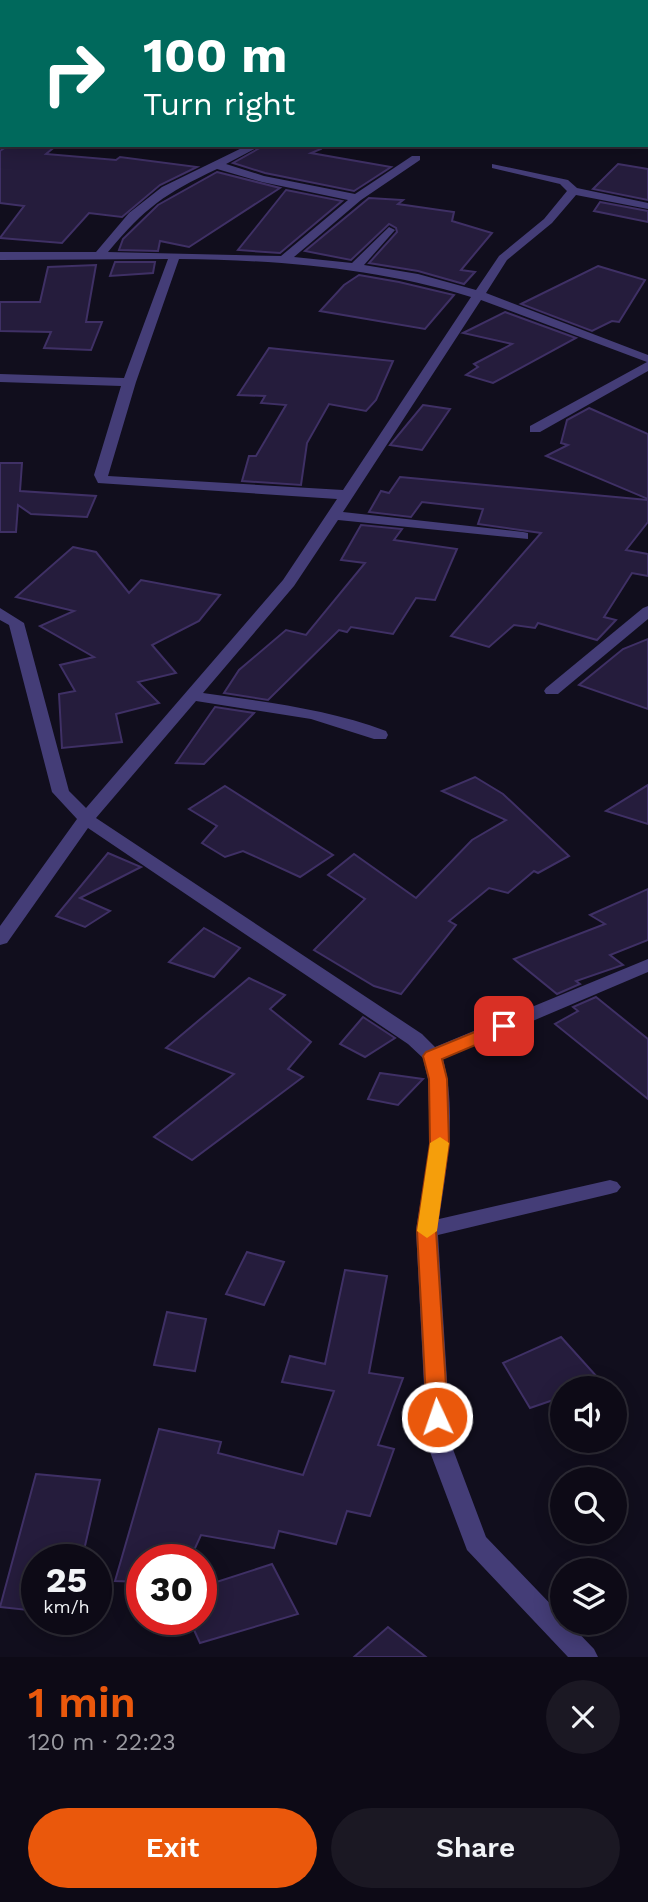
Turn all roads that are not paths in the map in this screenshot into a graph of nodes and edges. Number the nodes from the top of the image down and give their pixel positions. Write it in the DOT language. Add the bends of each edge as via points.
graph roads {
  1 [pos="226,147"];
  2 [pos="251,147"];
  3 [pos="237,152"];
  4 [pos="416,158"];
  5 [pos="213,164"];
  6 [pos="496,166"];
  7 [pos="573,191"];
  8 [pos="357,198"];
  9 [pos="648,206"];
  10 [pos="389,230"];
  11 [pos="0,256"];
  12 [pos="98,257"];
  13 [pos="174,258"];
  14 [pos="283,260"];
  15 [pos="355,267"];
  16 [pos="480,297"];
  17 [pos="648,359"];
  18 [pos="648,366"];
  19 [pos="0,378"];
  20 [pos="129,382"];
  21 [pos="535,429"];
  22 [pos="347,495"];
  23 [pos="334,515"];
  24 [pos="523,536"];
  25 [pos="648,611"];
  26 [pos="0,613"];
  27 [pos="552,691"];
  28 [pos="192,696"];
  29 [pos="380,735"];
  30 [pos="86,819"];
  31 [pos="0,939"];
  32 [pos="648,965"];
  33 [pos="432,1056"];
  34 [pos="610,1186"];
  35 [pos="427,1230"];
  36 [pos="585,1657"];
  1 -- 3 [label="street"];
  2 -- 3 [label="street"];
  3 -- 5 [label="street"];
  4 -- 8 [label="street"];
  5 -- 8 [label="street"];
  5 -- 12 [label="street" via="166,189 133,215"];
  6 -- 7 [label="street" via="564,182"];
  7 -- 9 [label="street"];
  7 -- 16 [label="street" via="548,221 503,258"];
  8 -- 14 [label="street"];
  10 -- 15 [label="street"];
  11 -- 12 [label="street"];
  12 -- 13 [label="street"];
  13 -- 14 [label="street"];
  13 -- 20 [label="street"];
  14 -- 15 [label="street"];
  15 -- 16 [label="street" via="420,279"];
  16 -- 17 [label="street"];
  16 -- 22 [label="street"];
  18 -- 21 [label="street"];
  19 -- 20 [label="street"];
  20 -- 22 [label="street" via="103,480"];
  22 -- 23 [label="street"];
  23 -- 24 [label="street"];
  23 -- 28 [label="street" via="289,583"];
  25 -- 27 [label="street"];
  26 -- 30 [label="street" via="16,623 61,792"];
  28 -- 29 [label="street" via="287,710"];
  28 -- 30 [label="street"];
  30 -- 31 [label="street"];
  30 -- 33 [label="street" via="415,1039"];
  32 -- 33 [label="street"];
  33 -- 35 [label="street" via="438,1079 440,1144"];
  34 -- 35 [label="street"];
  35 -- 36 [label="street" via="439,1444 476,1543"];
}
